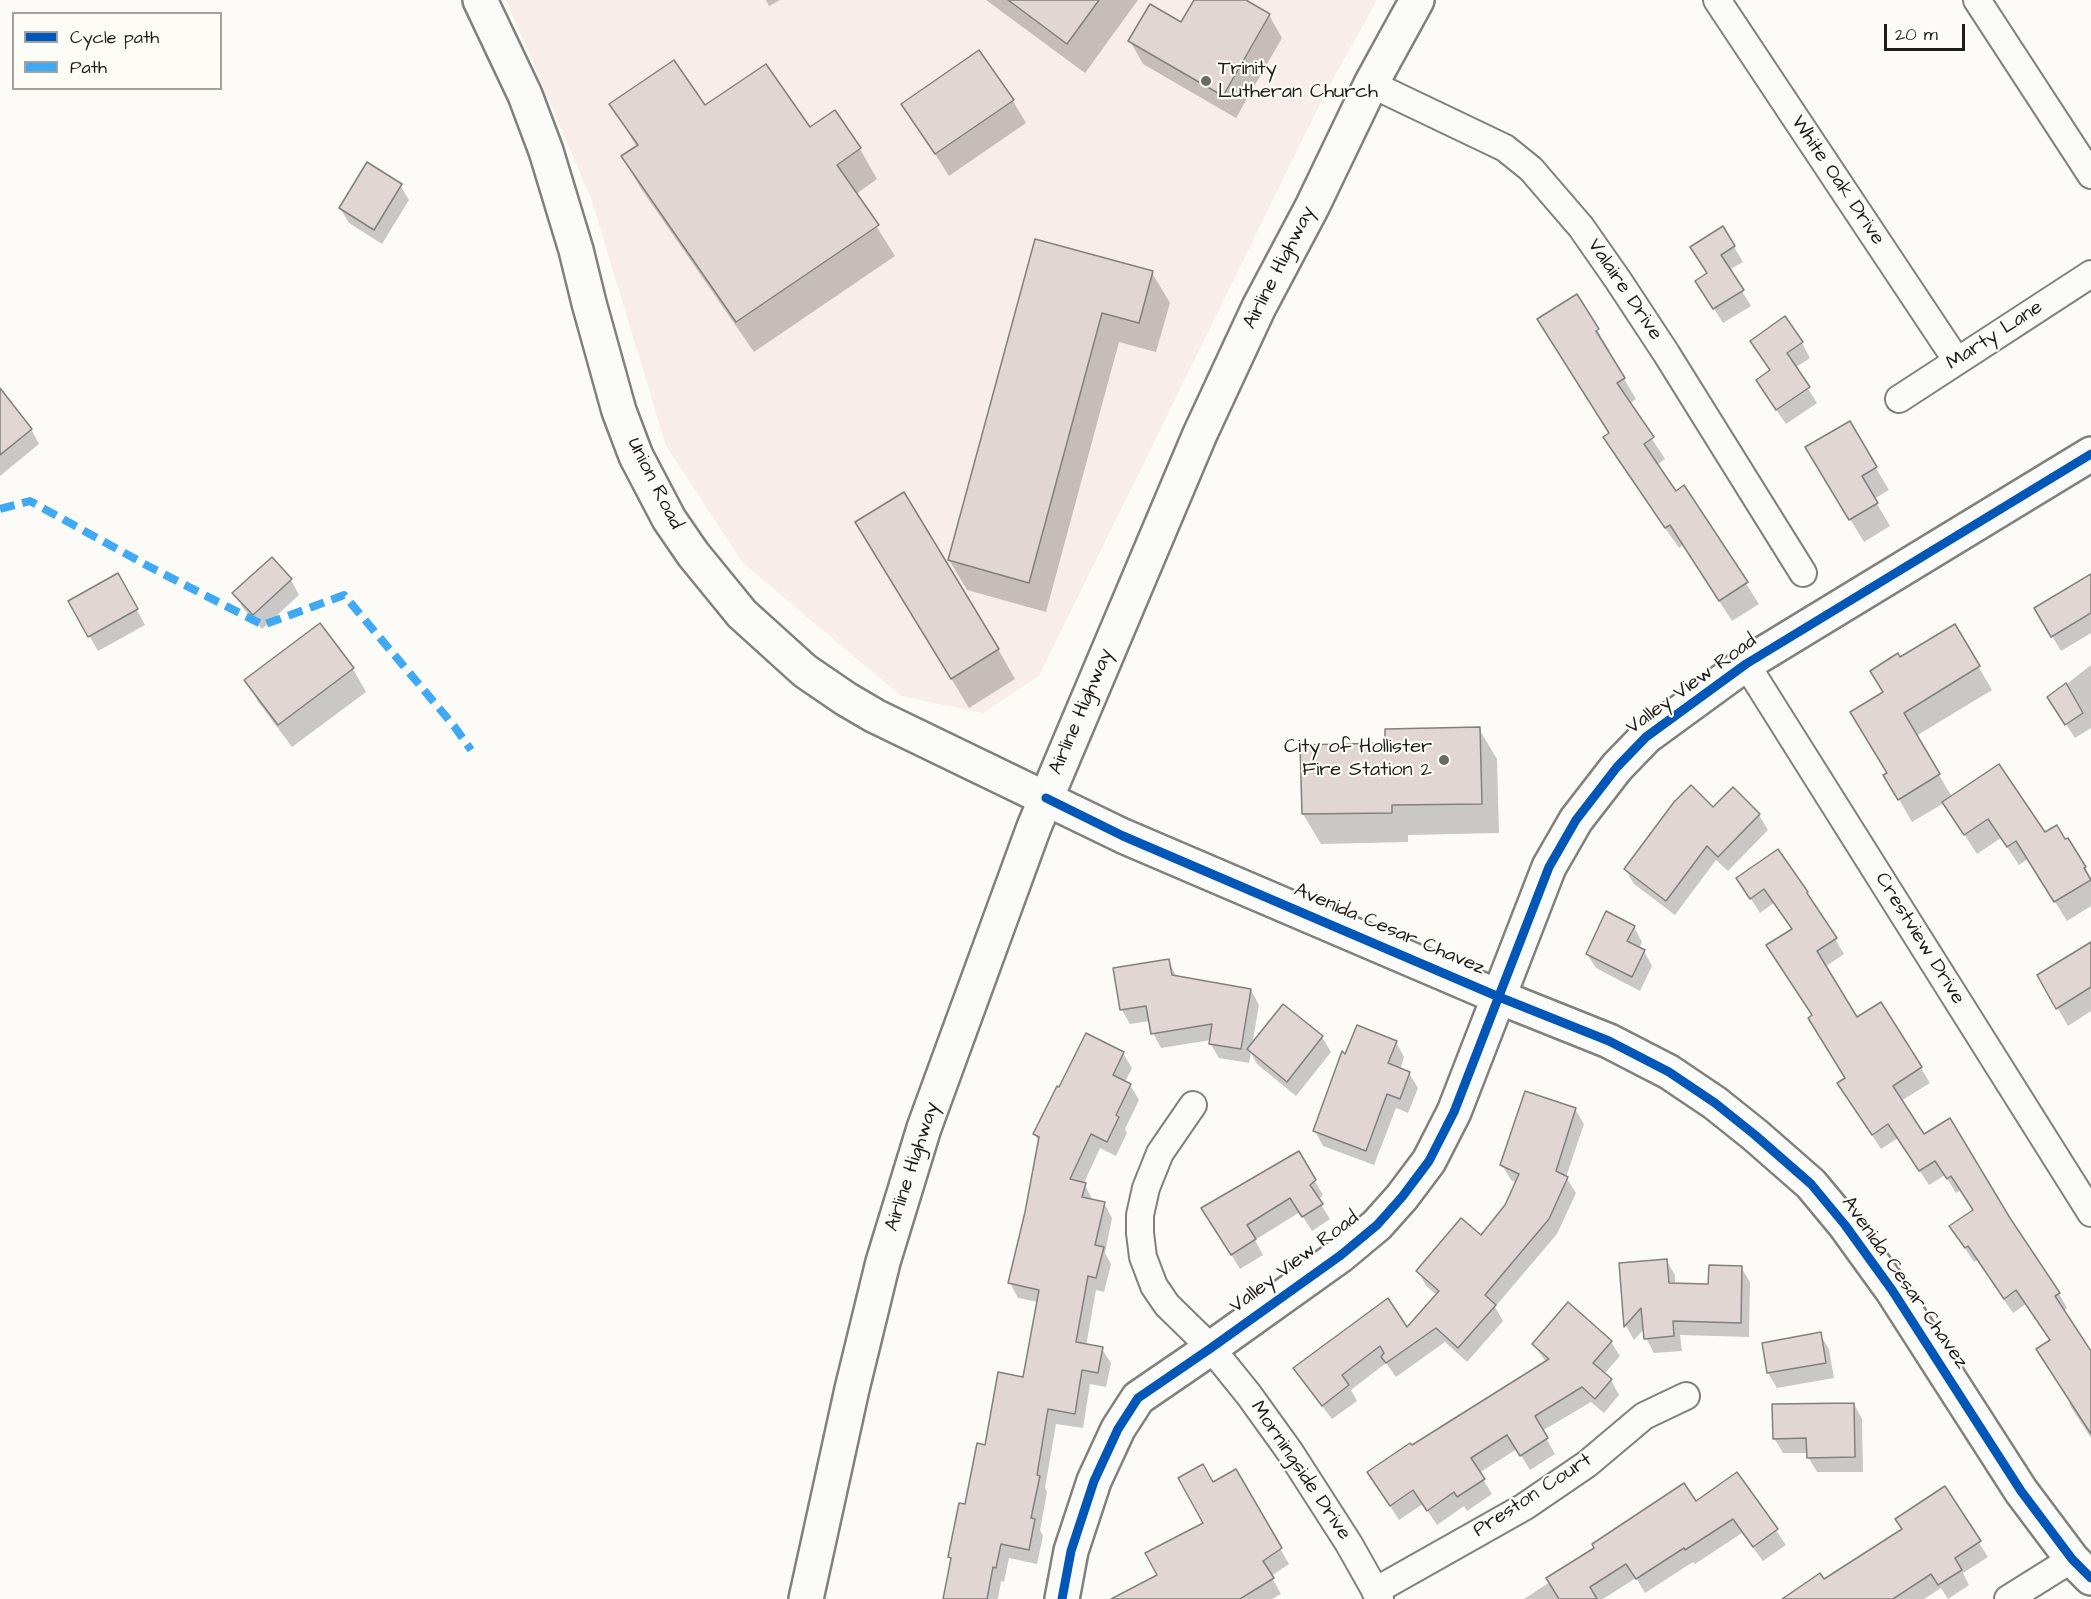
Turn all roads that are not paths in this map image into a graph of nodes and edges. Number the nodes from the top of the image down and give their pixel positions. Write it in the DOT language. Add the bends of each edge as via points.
graph roads {
  1 [pos="480,0"];
  2 [pos="1417,0"];
  3 [pos="1717,0"];
  4 [pos="1977,0"];
  5 [pos="1371,84"];
  6 [pos="2091,176"];
  7 [pos="2091,274"];
  8 [pos="1957,361"];
  9 [pos="1899,399"];
  10 [pos="2091,454"];
  11 [pos="1803,573"];
  12 [pos="1746,664"];
  13 [pos="1046,798"];
  14 [pos="1499,997"];
  15 [pos="1193,1105"];
  16 [pos="2091,1213"];
  17 [pos="1211,1348"];
  18 [pos="1686,1396"];
  19 [pos="2081,1569"];
  20 [pos="1378,1595"];
  21 [pos="806,1599"];
  22 [pos="1062,1599"];
  23 [pos="2008,1599"];
  1 -- 13 [label="street, Union Road" via="525,95 546,151 619,411 636,456 669,519 693,554 742,614 806,671 846,699"];
  2 -- 5 [label="street, Airline Highway"];
  3 -- 8 [label="street, White Oak Drive"];
  4 -- 6 [label="street"];
  5 -- 11 [label="street, Valaire Drive" via="1505,148 1531,169 1581,227 1618,280"];
  5 -- 13 [label="street, Airline Highway" via="1200,434"];
  7 -- 8 [label="street, Marty Lane"];
  8 -- 9 [label="street, Marty Lane"];
  10 -- 12 [label="street, Valley View Road"];
  12 -- 14 [label="street, Valley View Road" via="1646,737 1576,820 1549,867"];
  12 -- 16 [label="street, Crestview Drive"];
  13 -- 14 [label="street, Avenida Cesar Chavez" via="1123,836"];
  13 -- 21 [label="street, Airline Highway" via="924,1128 883,1262"];
  14 -- 17 [label="street, Valley View Road" via="1454,1112 1429,1161 1402,1197 1377,1225 1341,1255"];
  14 -- 19 [label="street, Avenida Cesar Chavez" via="1610,1041 1669,1072 1715,1103 1810,1184 1892,1290 2021,1491"];
  15 -- 17 [label="street, Morningside Drive" via="1160,1153 1149,1179 1140,1233 1143,1257 1154,1286 1167,1305"];
  17 -- 20 [label="street, Morningside Drive" via="1290,1452"];
  17 -- 22 [label="street, Valley View Road" via="1138,1398 1118,1429 1094,1481 1071,1551"];
  18 -- 20 [label="street, Preston Court" via="1644,1416 1587,1464 1524,1507"];
  19 -- 23 [label="street"];
}
